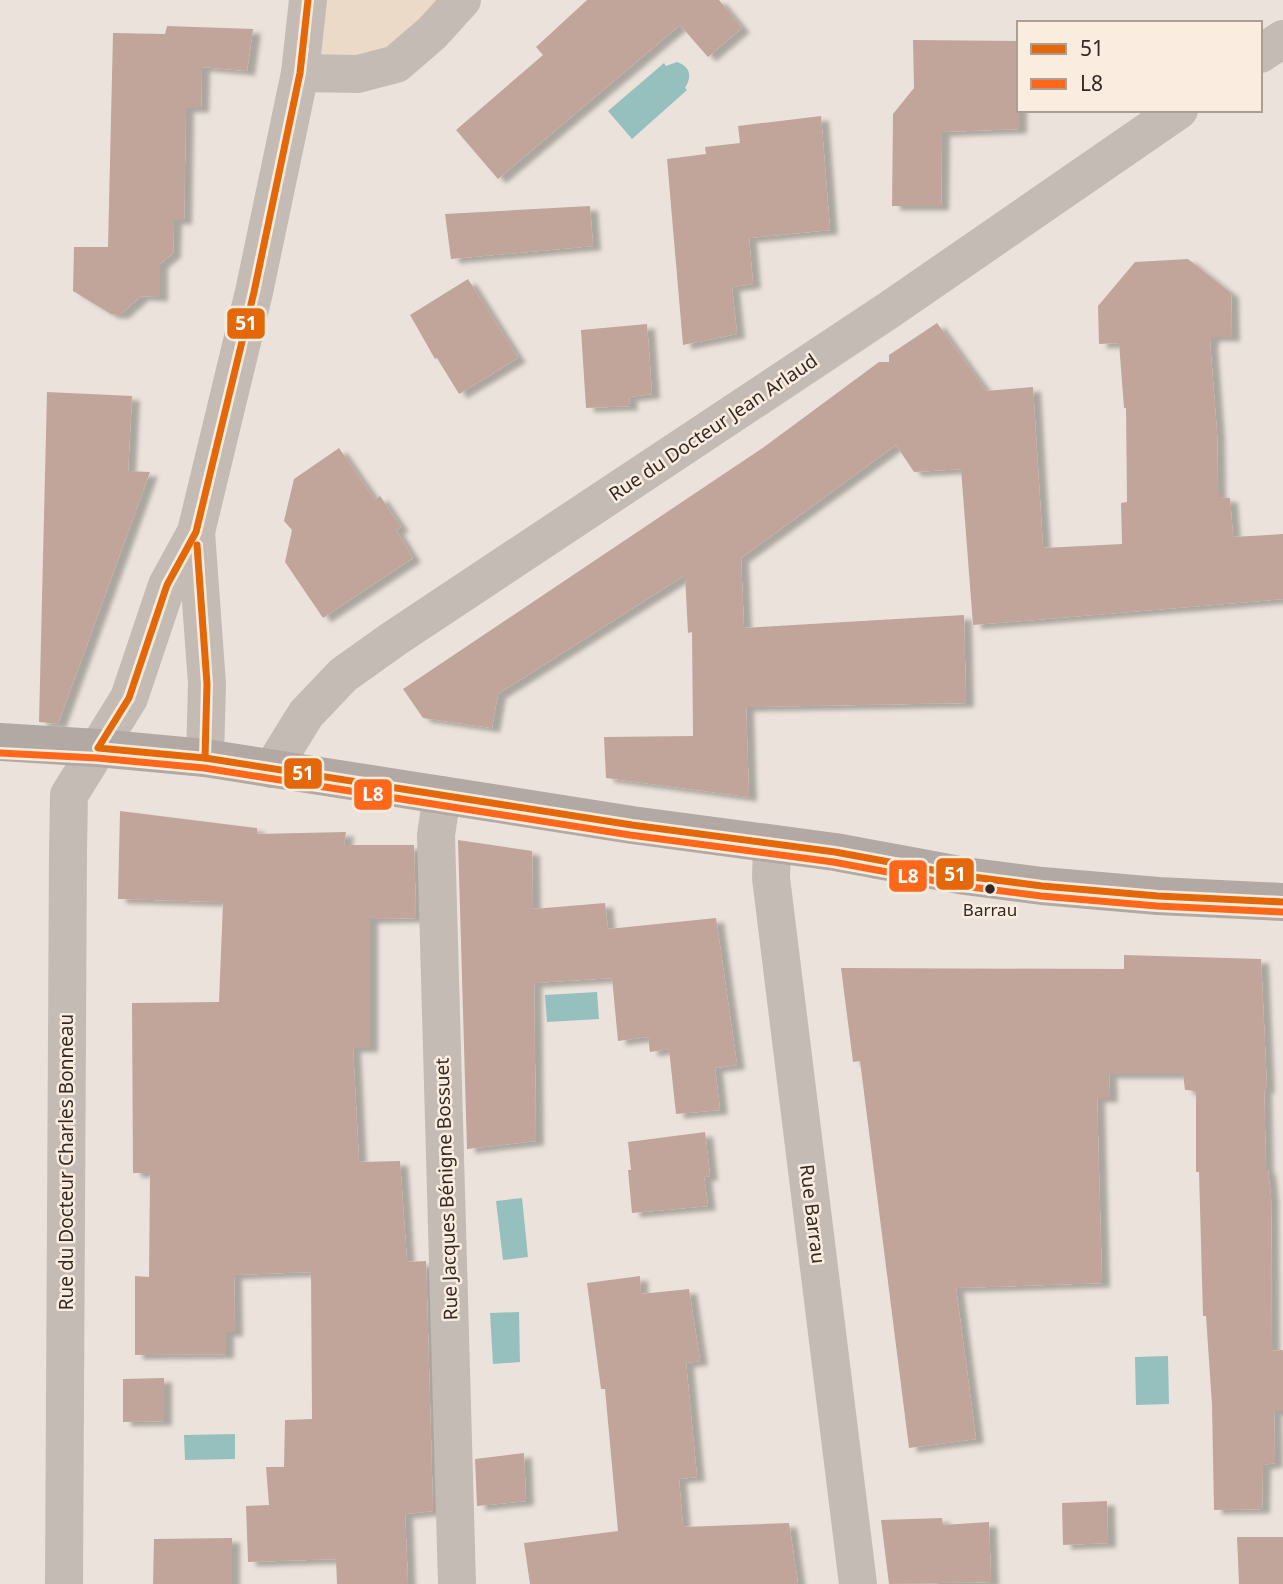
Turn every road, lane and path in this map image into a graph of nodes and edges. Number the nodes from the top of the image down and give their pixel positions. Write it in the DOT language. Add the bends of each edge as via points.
graph roads {
  1 [pos="308,0"];
  2 [pos="462,0"];
  3 [pos="1283,39"];
  4 [pos="1262,53"];
  5 [pos="300,73"];
  6 [pos="1176,112"];
  7 [pos="196,532"];
  8 [pos="0,742"];
  9 [pos="98,748"];
  10 [pos="205,758"];
  11 [pos="272,769"];
  12 [pos="442,795"];
  13 [pos="772,845"];
  14 [pos="1283,902"];
  15 [pos="64,1584"];
  16 [pos="457,1584"];
  17 [pos="858,1584"];
  1 -- 5 [label="street"];
  2 -- 5 [label="street" via="396,64 358,74"];
  3 -- 4 [label="street"];
  5 -- 7 [label="street" via="254,292"];
  6 -- 11 [label="street, Rue du Docteur Jean Arlaud" via="343,675 306,714"];
  7 -- 9 [label="street, Rue du Docteur Charles Bonneau" via="167,585 129,698"];
  7 -- 10 [label="street" via="207,684"];
  8 -- 9 [label="main road"];
  9 -- 10 [label="main road"];
  9 -- 15 [label="street, Rue du Docteur Charles Bonneau" via="69,795"];
  10 -- 11 [label="main road"];
  11 -- 12 [label="main road"];
  12 -- 13 [label="main road"];
  12 -- 16 [label="street, Rue Jacques Bénigne Bossuet" via="436,835"];
  13 -- 14 [label="main road" via="1042,886"];
  13 -- 17 [label="street, Rue Barrau" via="771,878"];
}
